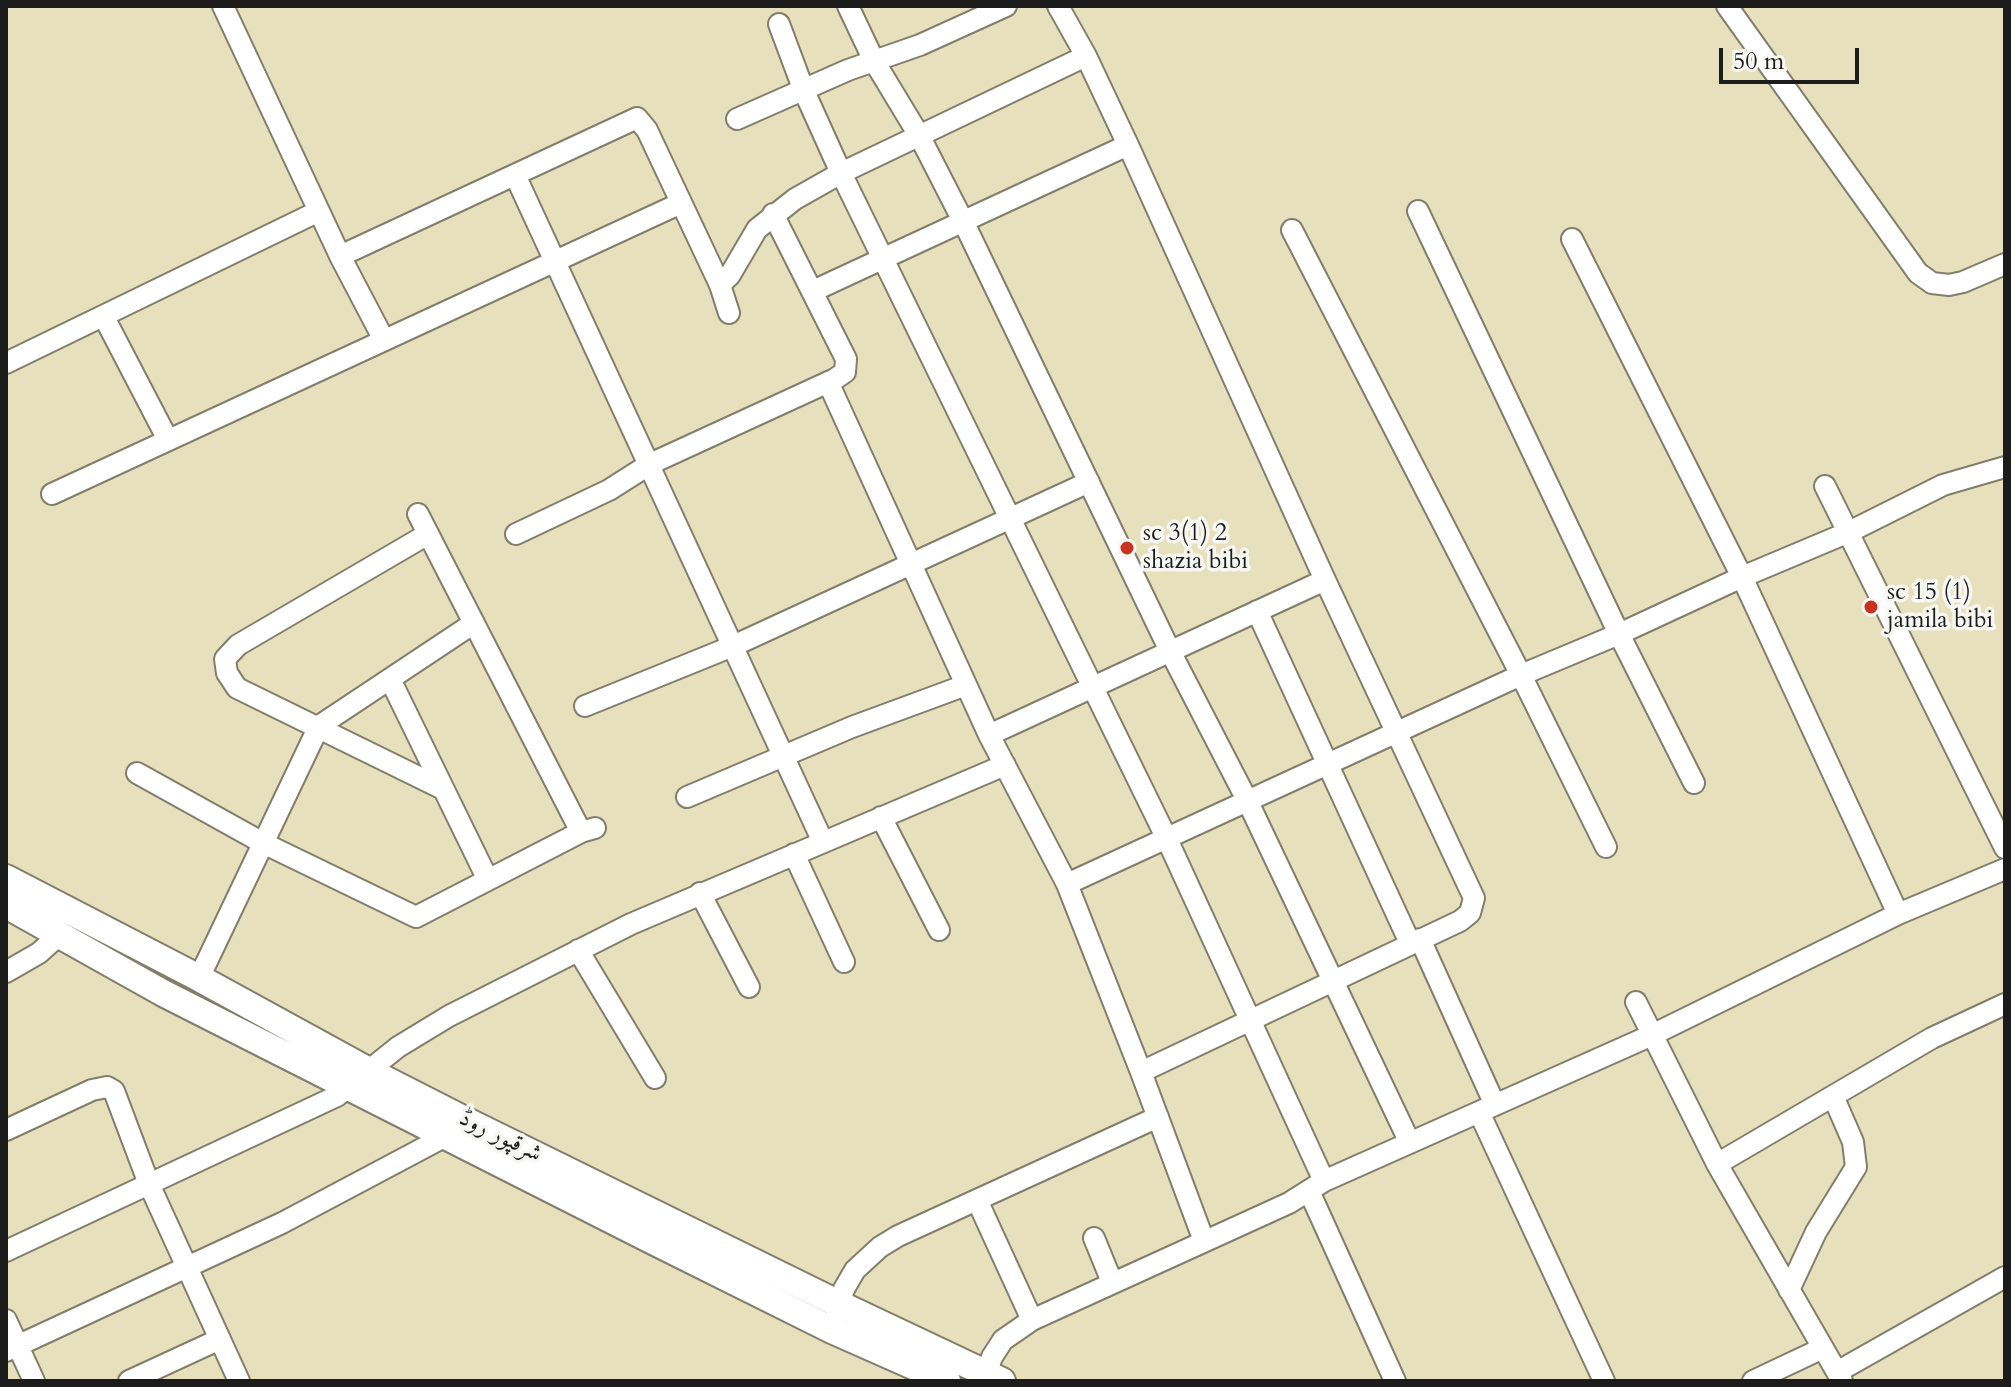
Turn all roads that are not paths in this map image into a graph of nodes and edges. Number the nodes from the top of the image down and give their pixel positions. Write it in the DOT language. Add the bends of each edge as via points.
graph roads {
  1 [pos="223,6"];
  2 [pos="848,6"];
  3 [pos="1006,6"];
  4 [pos="1058,6"];
  5 [pos="1727,6"];
  6 [pos="779,24"];
  7 [pos="1086,56"];
  8 [pos="874,61"];
  9 [pos="804,91"];
  10 [pos="737,119"];
  11 [pos="920,137"];
  12 [pos="1128,145"];
  13 [pos="841,173"];
  14 [pos="515,175"];
  15 [pos="681,203"];
  16 [pos="319,211"];
  17 [pos="1418,211"];
  18 [pos="773,214"];
  19 [pos="964,223"];
  20 [pos="1292,230"];
  21 [pos="1572,239"];
  22 [pos="340,256"];
  23 [pos="557,260"];
  24 [pos="885,260"];
  25 [pos="2004,269"];
  26 [pos="720,285"];
  27 [pos="813,291"];
  28 [pos="729,313"];
  29 [pos="104,317"];
  30 [pos="384,340"];
  31 [pos="6,363"];
  32 [pos="828,382"];
  33 [pos="168,440"];
  34 [pos="650,464"];
  35 [pos="2005,467"];
  36 [pos="1089,482"];
  37 [pos="1825,486"];
  38 [pos="52,494"];
  39 [pos="418,514"];
  40 [pos="1010,517"];
  41 [pos="1849,532"];
  42 [pos="428,534"];
  43 [pos="516,534"];
  44 [pos="909,564"];
  45 [pos="1742,577"];
  46 [pos="1325,580"];
  47 [pos="1257,611"];
  48 [pos="474,623"];
  49 [pos="1619,634"];
  50 [pos="733,646"];
  51 [pos="1170,651"];
  52 [pos="1521,675"];
  53 [pos="390,679"];
  54 [pos="966,685"];
  55 [pos="1094,688"];
  56 [pos="585,706"];
  57 [pos="319,726"];
  58 [pos="1398,734"];
  59 [pos="989,735"];
  60 [pos="785,757"];
  61 [pos="1005,765"];
  62 [pos="1329,765"];
  63 [pos="137,773"];
  64 [pos="1694,783"];
  65 [pos="443,789"];
  66 [pos="687,797"];
  67 [pos="1248,802"];
  68 [pos="881,817"];
  69 [pos="1167,839"];
  70 [pos="823,842"];
  71 [pos="263,843"];
  72 [pos="1606,847"];
  73 [pos="2005,848"];
  74 [pos="794,854"];
  75 [pos="2005,869"];
  76 [pos="6,878"];
  77 [pos="488,880"];
  78 [pos="1067,884"];
  79 [pos="700,893"];
  80 [pos="6,905"];
  81 [pos="1898,914"];
  82 [pos="939,930"];
  83 [pos="59,935"];
  84 [pos="1415,941"];
  85 [pos="578,950"];
  86 [pos="844,962"];
  87 [pos="6,972"];
  88 [pos="199,978"];
  89 [pos="1333,980"];
  90 [pos="749,987"];
  91 [pos="1636,1002"];
  92 [pos="2005,1004"];
  93 [pos="1250,1020"];
  94 [pos="1652,1035"];
  95 [pos="1141,1072"];
  96 [pos="655,1078"];
  97 [pos="358,1079"];
  98 [pos="1833,1096"];
  99 [pos="1487,1108"];
  100 [pos="1158,1117"];
  101 [pos="6,1130"];
  102 [pos="446,1136"];
  103 [pos="1410,1143"];
  104 [pos="1717,1164"];
  105 [pos="149,1184"];
  106 [pos="1316,1186"];
  107 [pos="977,1200"];
  108 [pos="1094,1238"];
  109 [pos="1204,1241"];
  110 [pos="6,1251"];
  111 [pos="187,1267"];
  112 [pos="2005,1277"];
  113 [pos="1112,1282"];
  114 [pos="1789,1290"];
  115 [pos="839,1304"];
  116 [pos="6,1320"];
  117 [pos="1032,1320"];
  118 [pos="832,1330"];
  119 [pos="220,1339"];
  120 [pos="12,1348"];
  121 [pos="1823,1348"];
  122 [pos="994,1377"];
  123 [pos="1839,1377"];
  124 [pos="136,1380"];
  125 [pos="34,1381"];
  126 [pos="239,1381"];
  127 [pos="947,1381"];
  128 [pos="1395,1381"];
  129 [pos="1604,1381"];
  130 [pos="1753,1381"];
  1 -- 16 [label="street"];
  2 -- 8 [label="street"];
  3 -- 8 [label="street"];
  4 -- 7 [label="street"];
  5 -- 25 [label="street" via="1918,273 1932,283 1949,285"];
  6 -- 9 [label="street"];
  7 -- 11 [label="street"];
  7 -- 12 [label="street"];
  8 -- 9 [label="street"];
  8 -- 11 [label="street"];
  9 -- 10 [label="street"];
  9 -- 13 [label="street"];
  11 -- 13 [label="street"];
  11 -- 19 [label="street"];
  12 -- 19 [label="street"];
  12 -- 46 [label="street"];
  13 -- 18 [label="street"];
  13 -- 24 [label="street"];
  14 -- 15 [label="street" via="637,118"];
  14 -- 22 [label="street"];
  14 -- 23 [label="street"];
  15 -- 23 [label="street"];
  15 -- 26 [label="street"];
  16 -- 22 [label="street"];
  16 -- 29 [label="street"];
  17 -- 49 [label="street"];
  18 -- 26 [label="street"];
  18 -- 27 [label="street"];
  19 -- 24 [label="street"];
  19 -- 36 [label="street"];
  20 -- 52 [label="street"];
  21 -- 45 [label="street"];
  22 -- 30 [label="street"];
  23 -- 30 [label="street"];
  23 -- 34 [label="street"];
  24 -- 27 [label="street"];
  24 -- 40 [label="street"];
  26 -- 28 [label="street"];
  27 -- 32 [label="street" via="847,364 845,372"];
  29 -- 31 [label="street"];
  29 -- 33 [label="street"];
  30 -- 33 [label="street"];
  32 -- 34 [label="street"];
  32 -- 44 [label="street"];
  33 -- 38 [label="street"];
  34 -- 43 [label="street" via="609,490"];
  34 -- 50 [label="street"];
  35 -- 41 [label="street" via="1943,485"];
  36 -- 40 [label="street"];
  36 -- 51 [label="street"];
  37 -- 41 [label="street"];
  39 -- 42 [label="street"];
  40 -- 44 [label="street"];
  40 -- 55 [label="street"];
  41 -- 45 [label="street"];
  41 -- 73 [label="street"];
  42 -- 48 [label="street"];
  42 -- 57 [label="street" via="238,645 225,659 237,688"];
  44 -- 50 [label="street"];
  44 -- 54 [label="street"];
  45 -- 49 [label="street"];
  45 -- 81 [label="street"];
  46 -- 47 [label="street"];
  46 -- 58 [label="street"];
  47 -- 51 [label="street"];
  47 -- 62 [label="street"];
  48 -- 53 [label="street"];
  48 -- 77 [label="street" via="588,830"];
  49 -- 52 [label="street"];
  49 -- 64 [label="street"];
  50 -- 56 [label="street"];
  50 -- 60 [label="street"];
  51 -- 55 [label="street"];
  51 -- 67 [label="street"];
  52 -- 58 [label="street"];
  52 -- 72 [label="street"];
  53 -- 57 [label="street"];
  53 -- 65 [label="street"];
  54 -- 59 [label="street"];
  54 -- 60 [label="street"];
  55 -- 59 [label="street"];
  55 -- 69 [label="street"];
  57 -- 65 [label="street"];
  57 -- 71 [label="street"];
  58 -- 62 [label="street"];
  58 -- 84 [label="street" via="1474,898 1466,917"];
  59 -- 61 [label="street"];
  60 -- 66 [label="street"];
  60 -- 70 [label="street"];
  61 -- 68 [label="street"];
  61 -- 78 [label="street"];
  62 -- 67 [label="street"];
  62 -- 84 [label="street"];
  63 -- 71 [label="street"];
  65 -- 77 [label="street"];
  67 -- 69 [label="street"];
  67 -- 89 [label="street"];
  68 -- 70 [label="street"];
  68 -- 82 [label="street"];
  69 -- 78 [label="street"];
  69 -- 93 [label="street"];
  70 -- 74 [label="street"];
  71 -- 77 [label="street" via="416,917"];
  71 -- 88 [label="street"];
  74 -- 79 [label="street"];
  74 -- 86 [label="street"];
  75 -- 81 [label="street"];
  76 -- 88 [label="main road, شرقپور روڈ"];
  78 -- 95 [label="street"];
  79 -- 85 [label="street"];
  79 -- 90 [label="street"];
  80 -- 83 [label="main road, شرقپور روڈ"];
  81 -- 94 [label="street"];
  83 -- 87 [label="street"];
  83 -- 97 [label="main road, شرقپور روڈ" via="163,993"];
  84 -- 89 [label="street"];
  84 -- 99 [label="street"];
  85 -- 96 [label="street"];
  85 -- 97 [label="street" via="449,1016"];
  88 -- 97 [label="main road, شرقپور روڈ"];
  89 -- 93 [label="street"];
  89 -- 103 [label="street"];
  91 -- 94 [label="street"];
  92 -- 98 [label="street" via="1932,1038"];
  93 -- 95 [label="street"];
  93 -- 106 [label="street"];
  94 -- 99 [label="street"];
  94 -- 104 [label="street"];
  95 -- 100 [label="street"];
  97 -- 102 [label="main road, شرقپور روڈ"];
  97 -- 105 [label="street" via="337,1096"];
  97 -- 115 [label="main road, شرقپور روڈ"];
  98 -- 104 [label="street"];
  98 -- 114 [label="street" via="1853,1142 1856,1167 1816,1232"];
  99 -- 103 [label="street"];
  99 -- 129 [label="street"];
  100 -- 107 [label="street"];
  100 -- 109 [label="street"];
  101 -- 105 [label="street" via="107,1087 117,1098"];
  102 -- 111 [label="street"];
  102 -- 118 [label="main road, شرقپور روڈ"];
  103 -- 106 [label="street"];
  104 -- 114 [label="street"];
  105 -- 110 [label="street"];
  105 -- 111 [label="street"];
  106 -- 109 [label="street"];
  106 -- 128 [label="street"];
  107 -- 115 [label="street" via="880,1247 855,1270"];
  107 -- 117 [label="street"];
  108 -- 113 [label="street"];
  109 -- 113 [label="street"];
  111 -- 119 [label="street"];
  111 -- 120 [label="street"];
  112 -- 123 [label="street"];
  113 -- 117 [label="street"];
  114 -- 121 [label="street"];
  115 -- 118 [label="street"];
  115 -- 122 [label="main road, شرقپور روڈ"];
  116 -- 120 [label="street"];
  117 -- 122 [label="street" via="1003,1340 992,1357"];
  118 -- 127 [label="main road, شرقپور روڈ"];
  119 -- 124 [label="street"];
  119 -- 126 [label="street"];
  120 -- 125 [label="street"];
  121 -- 123 [label="street"];
  121 -- 130 [label="street"];
}
